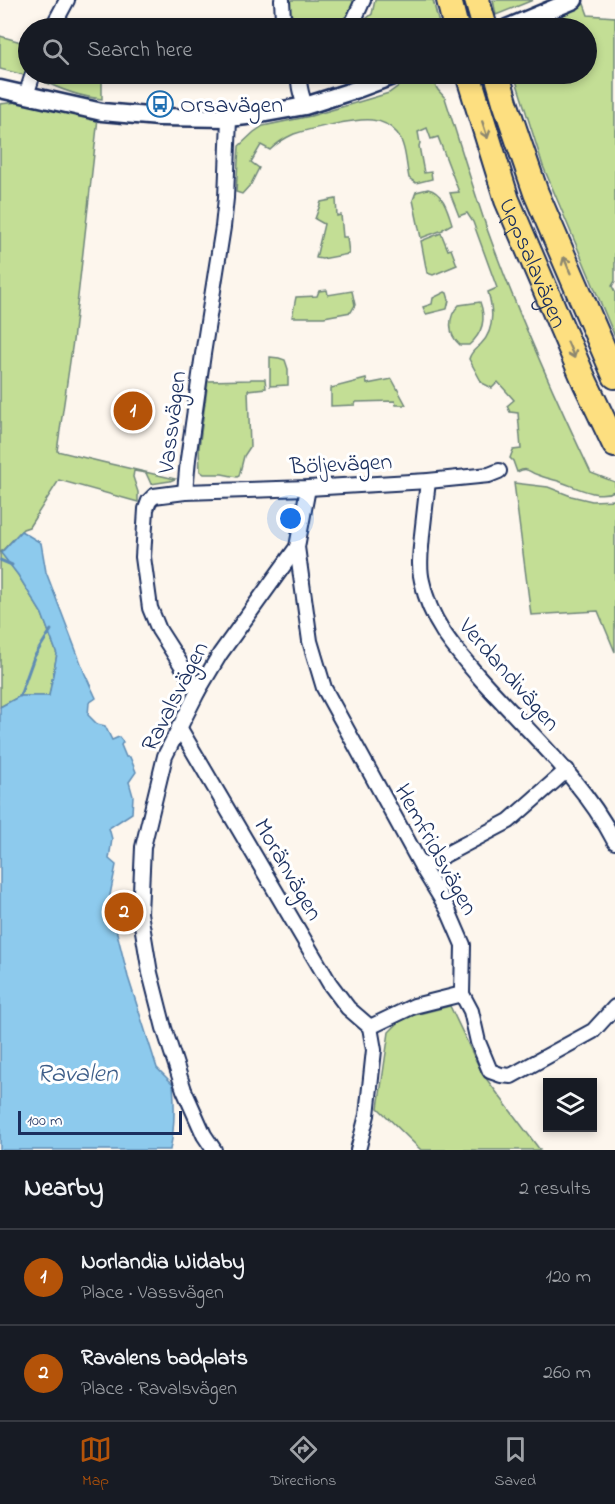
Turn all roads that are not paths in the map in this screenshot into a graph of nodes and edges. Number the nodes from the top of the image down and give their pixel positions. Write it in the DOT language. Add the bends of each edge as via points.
graph roads {
  1 [pos="67,0"];
  2 [pos="282,0"];
  3 [pos="363,0"];
  4 [pos="448,0"];
  5 [pos="477,0"];
  6 [pos="574,0"];
  7 [pos="57,18"];
  8 [pos="283,18"];
  9 [pos="355,18"];
  10 [pos="453,18"];
  11 [pos="482,18"];
  12 [pos="532,18"];
  13 [pos="30,84"];
  14 [pos="299,84"];
  15 [pos="371,84"];
  16 [pos="471,84"];
  17 [pos="500,84"];
  18 [pos="0,89"];
  19 [pos="26,95"];
  20 [pos="305,106"];
  21 [pos="229,118"];
  22 [pos="615,376"];
  23 [pos="615,445"];
  24 [pos="499,471"];
  25 [pos="428,481"];
  26 [pos="308,488"];
  27 [pos="185,492"];
  28 [pos="297,547"];
  29 [pos="198,691"];
  30 [pos="179,726"];
  31 [pos="567,771"];
  32 [pos="615,842"];
  33 [pos="422,867"];
  34 [pos="462,994"];
  35 [pos="615,1006"];
  36 [pos="370,1027"];
  37 [pos="214,1150"];
  38 [pos="358,1150"];
  1 -- 7 [label="street"];
  2 -- 8 [label="street"];
  3 -- 9 [label="street"];
  4 -- 10 [label="highway"];
  5 -- 11 [label="highway"];
  6 -- 12 [label="street"];
  13 -- 19 [label="street"];
  14 -- 20 [label="street"];
  15 -- 20 [label="street"];
  16 -- 23 [label="highway, Uppsalavägen, one-way" via="507,200"];
  22 -- 17 [label="highway, Uppsalavägen, one-way" via="536,193"];
  18 -- 19 [label="street"];
  19 -- 21 [label="street" via="102,112"];
  20 -- 21 [label="street"];
  21 -- 27 [label="street, Vassvägen" via="223,227"];
  24 -- 25 [label="street, Böljevägen"];
  25 -- 26 [label="street, Böljevägen"];
  25 -- 31 [label="street, Verdandivägen" via="421,578 440,628 490,689"];
  26 -- 27 [label="street, Böljevägen"];
  26 -- 28 [label="street, Ravalsvägen"];
  27 -- 29 [label="street, Vassvägen" via="154,496 149,501 143,557 150,608 159,630"];
  28 -- 29 [label="street, Ravalsvägen"];
  28 -- 33 [label="street, Hemfridsvägen" via="310,641 324,688"];
  29 -- 30 [label="street, Ravalsvägen"];
  30 -- 36 [label="street, Moränvägen" via="330,984 348,1008"];
  30 -- 37 [label="street, Ravalsvägen" via="165,756 143,847 140,913 164,1028 184,1090"];
  31 -- 32 [label="street, Verdandivägen"];
  31 -- 33 [label="street" via="509,821"];
  33 -- 34 [label="street, Hemfridsvägen" via="447,908 463,945"];
  34 -- 35 [label="street, Hemfridsvägen" via="490,1071 511,1076 593,1031"];
  34 -- 36 [label="street" via="414,1006"];
  36 -- 38 [label="street" via="374,1050 367,1115"];
}
